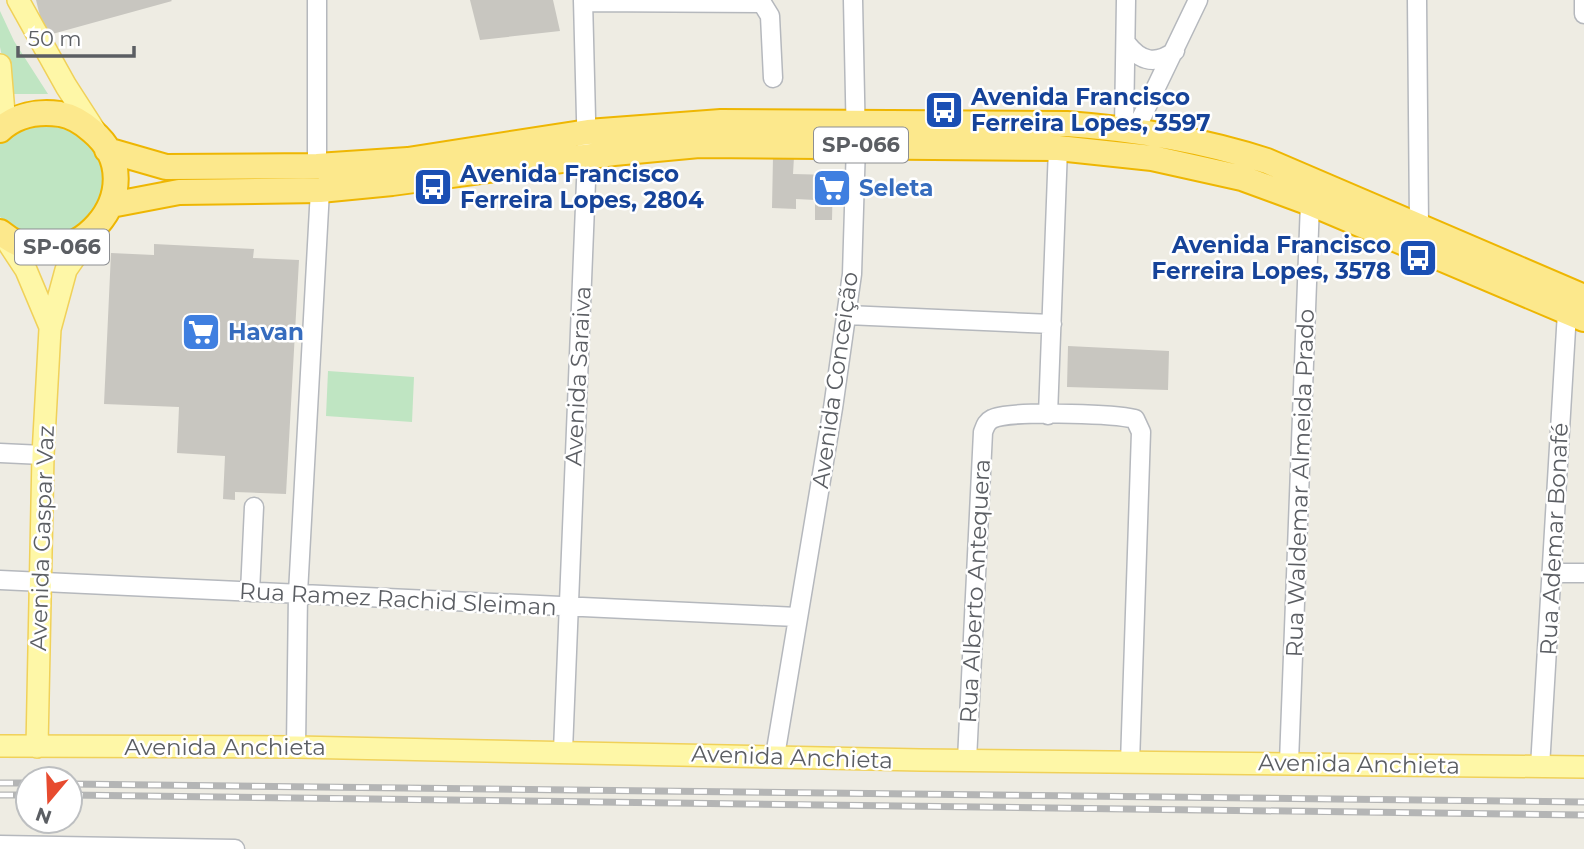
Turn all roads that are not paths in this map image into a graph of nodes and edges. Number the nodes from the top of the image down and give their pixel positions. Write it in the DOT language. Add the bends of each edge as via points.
graph roads {
  1 [pos="18,0"];
  2 [pos="317,0"];
  3 [pos="853,0"];
  4 [pos="1126,0"];
  5 [pos="1199,0"];
  6 [pos="1417,0"];
  7 [pos="1584,0"];
  8 [pos="583,1"];
  9 [pos="762,2"];
  10 [pos="1584,14"];
  11 [pos="1127,44"];
  12 [pos="1174,51"];
  13 [pos="0,65"];
  14 [pos="773,78"];
  15 [pos="2,128"];
  16 [pos="1130,129"];
  17 [pos="856,133"];
  18 [pos="103,143"];
  19 [pos="587,144"];
  20 [pos="1058,149"];
  21 [pos="318,178"];
  22 [pos="1310,203"];
  23 [pos="111,205"];
  24 [pos="1419,225"];
  25 [pos="1,234"];
  26 [pos="91,234"];
  27 [pos="1578,309"];
  28 [pos="847,316"];
  29 [pos="1052,324"];
  30 [pos="50,329"];
  31 [pos="1048,415"];
  32 [pos="0,453"];
  33 [pos="43,455"];
  34 [pos="254,507"];
  35 [pos="1553,573"];
  36 [pos="1584,573"];
  37 [pos="0,580"];
  38 [pos="40,582"];
  39 [pos="250,592"];
  40 [pos="298,593"];
  41 [pos="566,607"];
  42 [pos="797,617"];
  43 [pos="0,746"];
  44 [pos="37,747"];
  45 [pos="296,747"];
  46 [pos="563,751"];
  47 [pos="775,756"];
  48 [pos="967,760"];
  49 [pos="1289,762"];
  50 [pos="1130,763"];
  51 [pos="1540,767"];
  52 [pos="1584,768"];
  53 [pos="0,845"];
  54 [pos="234,849"];
  1 -- 18 [label="main road"];
  2 -- 21 [label="street"];
  3 -- 17 [label="street, Avenida Conceição"];
  4 -- 11 [label="street"];
  5 -- 12 [label="street"];
  6 -- 24 [label="street"];
  7 -- 10 [label="street"];
  8 -- 9 [label="street"];
  8 -- 19 [label="street, Avenida Saraiva"];
  9 -- 14 [label="street" via="770,16"];
  11 -- 12 [label="street" via="1136,55 1152,61"];
  11 -- 16 [label="street"];
  12 -- 16 [label="street"];
  13 -- 15 [label="main road"];
  15 -- 18 [label="highway, SP-066" via="23,116 63,114 82,123"];
  16 -- 17 [label="highway, SP-066"];
  16 -- 20 [label="highway" via="1124,142"];
  16 -- 24 [label="highway, SP-066" via="1267,161"];
  17 -- 19 [label="highway, SP-066" via="699,145"];
  17 -- 20 [label="highway, SP-066"];
  17 -- 28 [label="street, Avenida Conceição"];
  18 -- 21 [label="highway, SP-066" via="166,167"];
  18 -- 23 [label="highway, SP-066" via="115,187"];
  19 -- 21 [label="highway, SP-066" via="442,178"];
  19 -- 41 [label="street, Avenida Saraiva"];
  20 -- 22 [label="highway, SP-066" via="1200,167"];
  20 -- 29 [label="street"];
  21 -- 23 [label="highway, SP-066" via="179,192"];
  21 -- 40 [label="street"];
  22 -- 27 [label="highway, SP-066"];
  22 -- 49 [label="street, Rua Waldemar Almeida Prado"];
  23 -- 26 [label="highway, SP-066"];
  24 -- 27 [label="highway, SP-066"];
  25 -- 26 [label="highway, SP-066" via="37,250 75,244"];
  25 -- 30 [label="main road" via="26,270"];
  26 -- 30 [label="main road" via="66,270"];
  27 -- 35 [label="street, Rua Ademar Bonafé"];
  28 -- 29 [label="street"];
  28 -- 42 [label="street, Avenida Conceição"];
  29 -- 31 [label="street"];
  30 -- 33 [label="main road, Avenida Gaspar Vaz"];
  31 -- 48 [label="street, Rua Alberto Antequera" via="1005,416 987,423 982,441"];
  31 -- 50 [label="street" via="1135,419 1141,432"];
  32 -- 33 [label="street"];
  33 -- 38 [label="main road, Avenida Gaspar Vaz"];
  34 -- 39 [label="street"];
  35 -- 36 [label="street"];
  35 -- 51 [label="street, Rua Ademar Bonafé"];
  37 -- 38 [label="street, Rua Ramez Rachid Sleiman"];
  38 -- 39 [label="street, Rua Ramez Rachid Sleiman"];
  38 -- 44 [label="main road, Avenida Gaspar Vaz"];
  39 -- 40 [label="street, Rua Ramez Rachid Sleiman"];
  40 -- 41 [label="street, Rua Ramez Rachid Sleiman"];
  40 -- 45 [label="street"];
  41 -- 42 [label="street, Rua Ramez Rachid Sleiman"];
  41 -- 46 [label="street, Avenida Saraiva"];
  42 -- 47 [label="street, Avenida Conceição"];
  43 -- 44 [label="main road, Avenida Anchieta"];
  44 -- 45 [label="main road, Avenida Anchieta"];
  45 -- 46 [label="main road, Avenida Anchieta"];
  46 -- 47 [label="main road, Avenida Anchieta"];
  47 -- 48 [label="main road, Avenida Anchieta"];
  48 -- 50 [label="main road, Avenida Anchieta"];
  49 -- 50 [label="main road, Avenida Anchieta"];
  49 -- 51 [label="main road, Avenida Anchieta"];
  51 -- 52 [label="main road, Avenida Anchieta"];
  53 -- 54 [label="street"];
}
